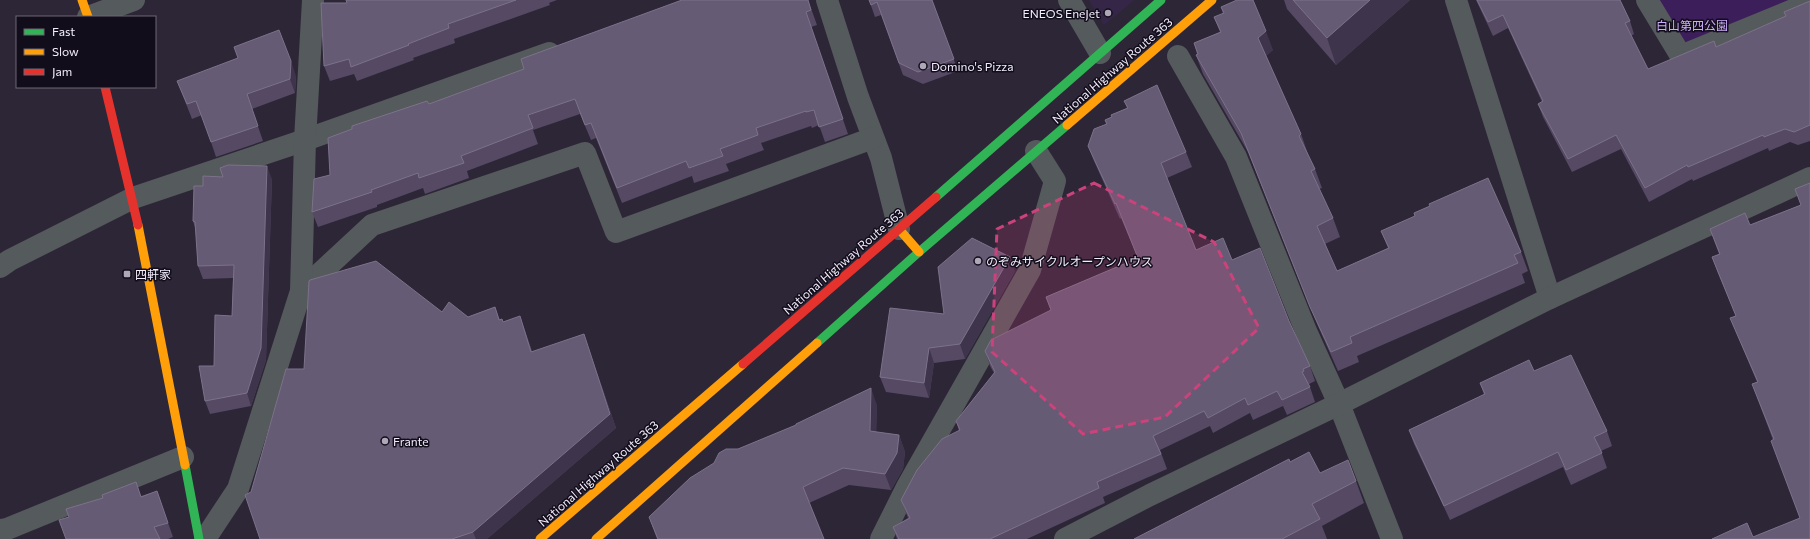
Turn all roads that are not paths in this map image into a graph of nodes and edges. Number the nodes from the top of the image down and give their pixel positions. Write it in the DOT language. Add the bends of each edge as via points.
graph roads {
  1 [pos="82,0"];
  2 [pos="134,0"];
  3 [pos="313,0"];
  4 [pos="827,0"];
  5 [pos="1069,0"];
  6 [pos="1161,0"];
  7 [pos="1212,0"];
  8 [pos="1456,0"];
  9 [pos="1647,0"];
  10 [pos="1810,3"];
  11 [pos="88,16"];
  12 [pos="91,16"];
  13 [pos="564,48"];
  14 [pos="1100,53"];
  15 [pos="1178,56"];
  16 [pos="105,88"];
  17 [pos="873,138"];
  18 [pos="305,140"];
  19 [pos="1036,151"];
  20 [pos="1810,178"];
  21 [pos="133,198"];
  22 [pos="899,229"];
  23 [pos="919,252"];
  24 [pos="3,258"];
  25 [pos="301,291"];
  26 [pos="1550,298"];
  27 [pos="1339,404"];
  28 [pos="183,457"];
  29 [pos="0,530"];
  30 [pos="199,539"];
  31 [pos="205,539"];
  32 [pos="540,539"];
  33 [pos="596,539"];
  34 [pos="880,539"];
  35 [pos="1065,539"];
  36 [pos="1392,539"];
  1 -- 11 [label="main road"];
  2 -- 12 [label="street"];
  3 -- 18 [label="street"];
  4 -- 17 [label="street"];
  5 -- 14 [label="street"];
  6 -- 14 [label="main road, National Highway Route 363"];
  7 -- 19 [label="main road, National Highway Route 363"];
  8 -- 26 [label="street"];
  9 -- 10 [label="street" via="1681,56"];
  13 -- 18 [label="street"];
  14 -- 22 [label="main road, National Highway Route 363"];
  15 -- 27 [label="street" via="1236,157 1306,331"];
  16 -- 21 [label="main road"];
  17 -- 22 [label="street" via="881,158"];
  17 -- 25 [label="street" via="616,232 585,153 372,225"];
  18 -- 21 [label="street"];
  18 -- 25 [label="street"];
  19 -- 23 [label="main road, National Highway Route 363"];
  19 -- 34 [label="street" via="1055,181 1030,270"];
  20 -- 26 [label="street"];
  21 -- 24 [label="street"];
  21 -- 28 [label="main road"];
  22 -- 23 [label="main road"];
  22 -- 32 [label="main road, National Highway Route 363"];
  23 -- 33 [label="main road, National Highway Route 363"];
  25 -- 31 [label="street" via="238,489"];
  26 -- 27 [label="street"];
  27 -- 35 [label="street"];
  27 -- 36 [label="street"];
  28 -- 29 [label="street"];
  28 -- 30 [label="main road"];
}
